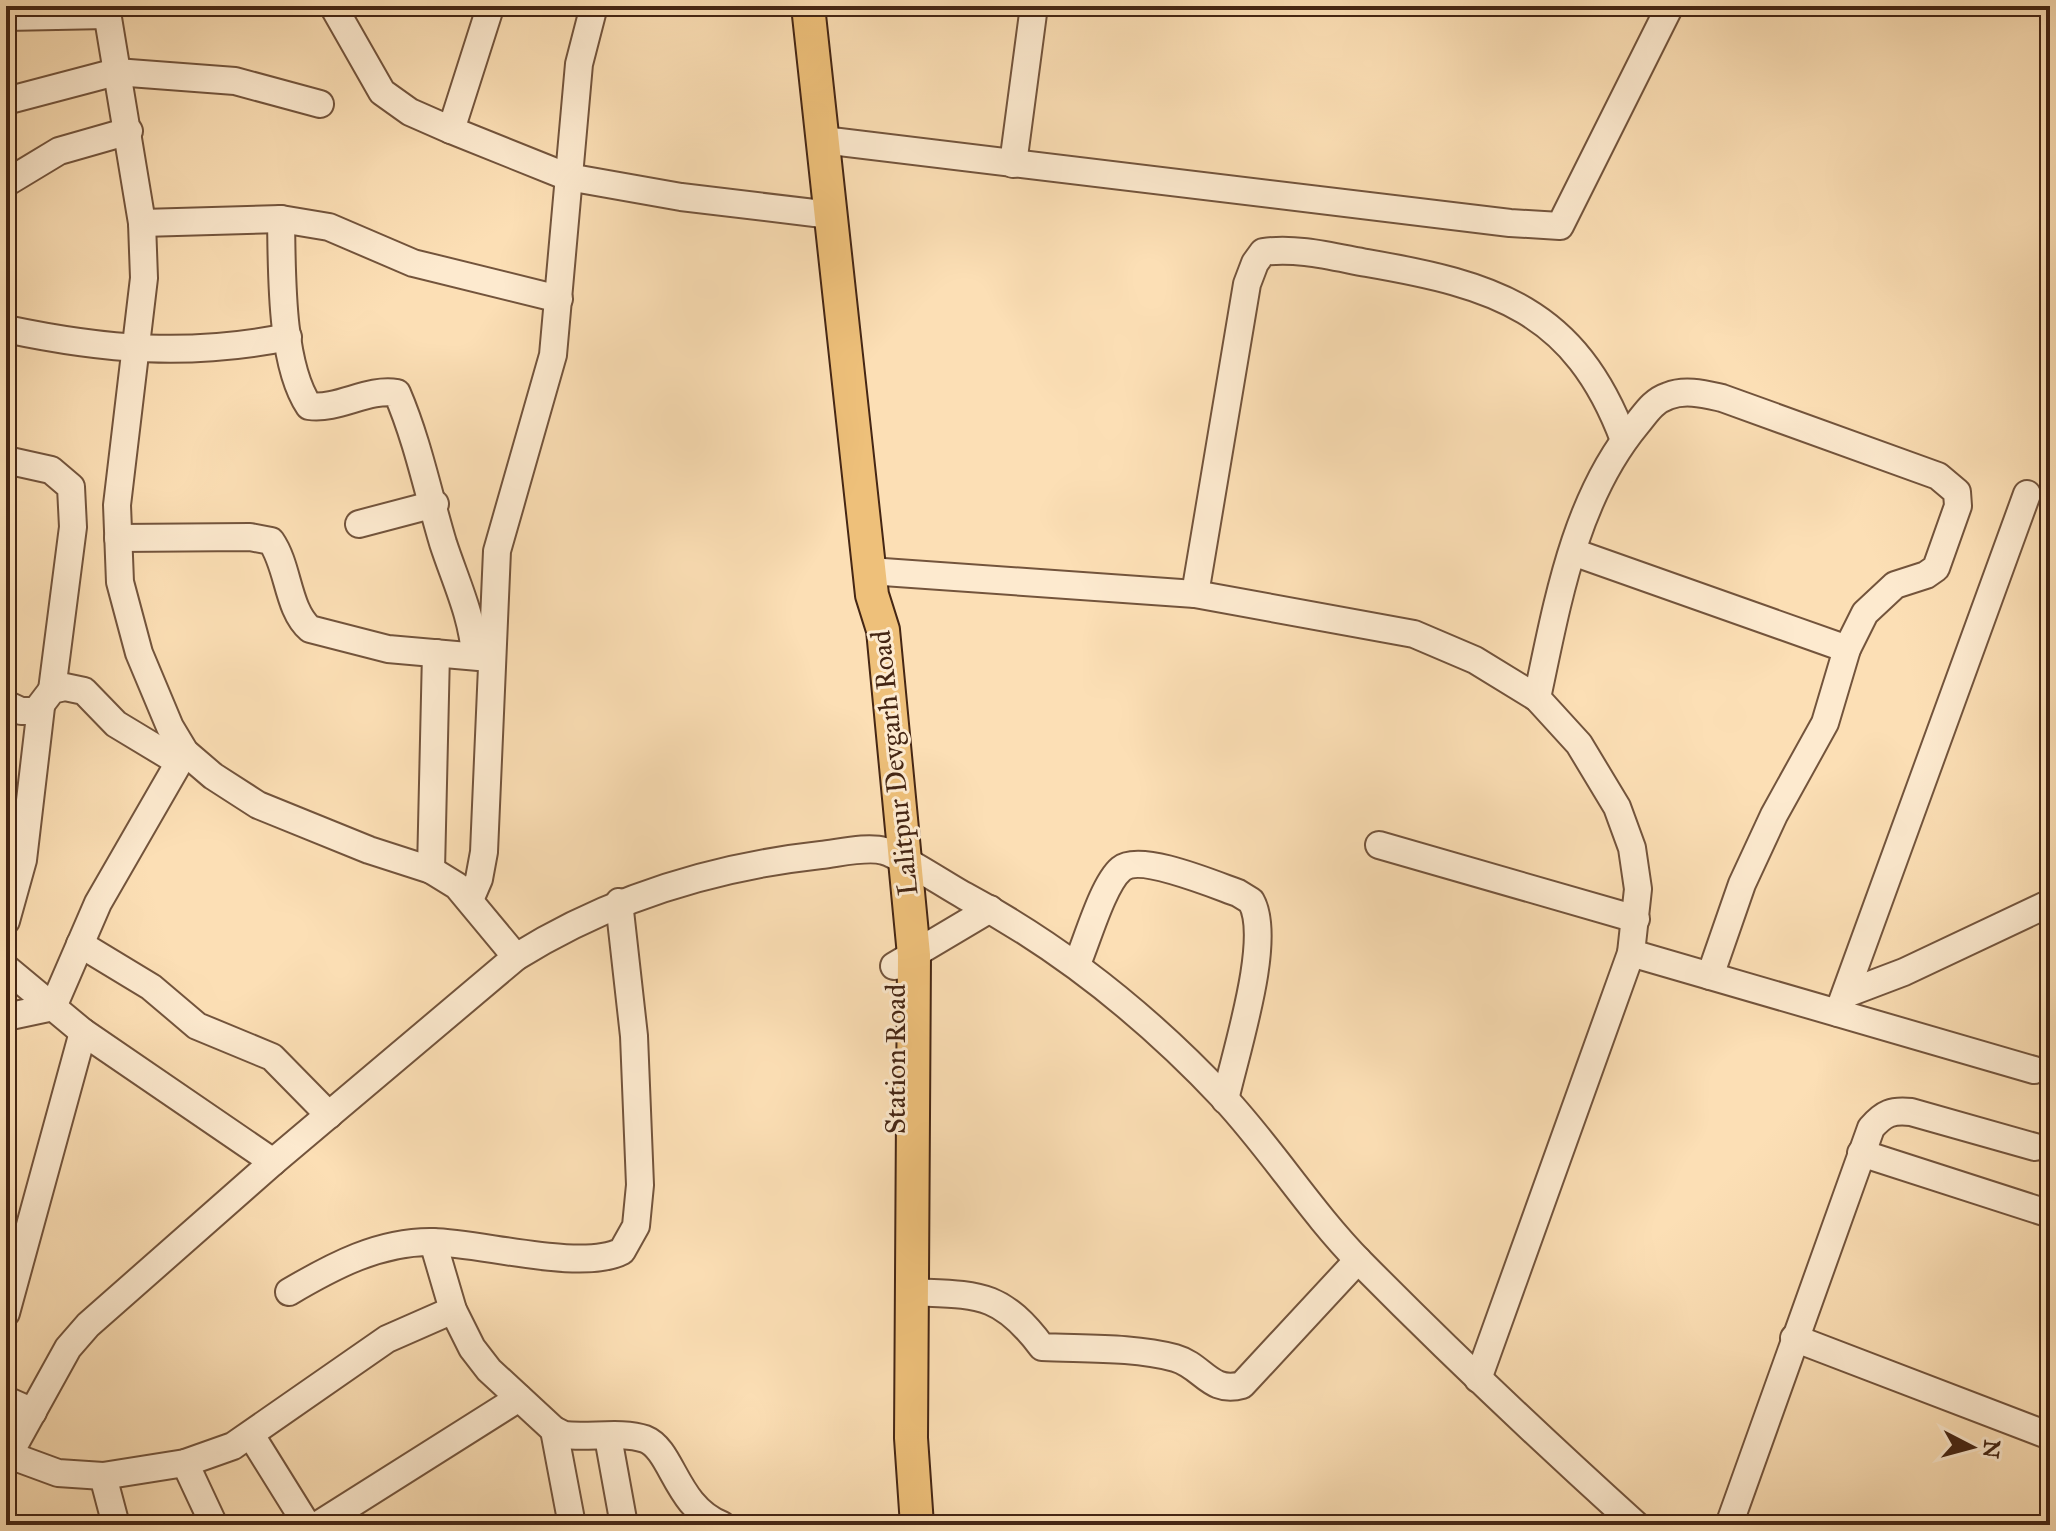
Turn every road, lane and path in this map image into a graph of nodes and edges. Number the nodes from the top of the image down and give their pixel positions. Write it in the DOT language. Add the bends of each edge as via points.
graph roads {
  1 [pos="333,6"];
  2 [pos="594,6"];
  3 [pos="808,6"];
  4 [pos="1034,6"];
  5 [pos="1670,6"];
  6 [pos="107,10"];
  7 [pos="489,11"];
  8 [pos="6,17"];
  9 [pos="116,72"];
  10 [pos="6,101"];
  11 [pos="320,104"];
  12 [pos="451,130"];
  13 [pos="129,131"];
  14 [pos="823,140"];
  15 [pos="1013,164"];
  16 [pos="568,177"];
  17 [pos="6,183"];
  18 [pos="831,215"];
  19 [pos="281,219"];
  20 [pos="142,223"];
  21 [pos="559,299"];
  22 [pos="6,329"];
  23 [pos="288,337"];
  24 [pos="135,350"];
  25 [pos="1624,440"];
  26 [pos="6,460"];
  27 [pos="2027,494"];
  28 [pos="435,504"];
  29 [pos="359,524"];
  30 [pos="118,538"];
  31 [pos="1573,552"];
  32 [pos="870,583"];
  33 [pos="1195,594"];
  34 [pos="1847,649"];
  35 [pos="436,653"];
  36 [pos="483,657"];
  37 [pos="46,698"];
  38 [pos="1537,698"];
  39 [pos="6,704"];
  40 [pos="182,757"];
  41 [pos="1379,845"];
  42 [pos="895,857"];
  43 [pos="431,870"];
  44 [pos="470,900"];
  45 [pos="619,902"];
  46 [pos="2050,903"];
  47 [pos="990,909"];
  48 [pos="1636,919"];
  49 [pos="6,921"];
  50 [pos="80,944"];
  51 [pos="1631,953"];
  52 [pos="516,957"];
  53 [pos="904,961"];
  54 [pos="1077,964"];
  55 [pos="6,968"];
  56 [pos="1710,976"];
  57 [pos="1842,1003"];
  58 [pos="53,1007"];
  59 [pos="6,1017"];
  60 [pos="83,1032"];
  61 [pos="2034,1070"];
  62 [pos="1225,1100"];
  63 [pos="329,1115"];
  64 [pos="2035,1147"];
  65 [pos="1861,1153"];
  66 [pos="273,1162"];
  67 [pos="2050,1214"];
  68 [pos="433,1242"];
  69 [pos="1358,1260"];
  70 [pos="289,1292"];
  71 [pos="912,1292"];
  72 [pos="453,1310"];
  73 [pos="6,1313"];
  74 [pos="1794,1338"];
  75 [pos="1478,1379"];
  76 [pos="519,1398"];
  77 [pos="6,1400"];
  78 [pos="33,1412"];
  79 [pos="554,1430"];
  80 [pos="251,1435"];
  81 [pos="2050,1436"];
  82 [pos="608,1437"];
  83 [pos="7,1458"];
  84 [pos="185,1463"];
  85 [pos="103,1476"];
  86 [pos="116,1525"];
  87 [pos="214,1525"];
  88 [pos="307,1525"];
  89 [pos="318,1525"];
  90 [pos="572,1525"];
  91 [pos="624,1525"];
  92 [pos="722,1525"];
  93 [pos="901,1525"];
  94 [pos="917,1525"];
  95 [pos="1636,1525"];
  96 [pos="1729,1525"];
  1 -- 12 [label="street" via="382,92 410,112"];
  2 -- 16 [label="street" via="579,64"];
  3 -- 14 [label="main road, Lalitpur Devgarh Road"];
  4 -- 15 [label="street"];
  5 -- 15 [label="street" via="1560,226"];
  6 -- 8 [label="street"];
  6 -- 9 [label="street"];
  7 -- 12 [label="street"];
  9 -- 10 [label="street"];
  9 -- 11 [label="street" via="235,81"];
  9 -- 13 [label="street"];
  12 -- 16 [label="street"];
  13 -- 17 [label="street" via="59,151"];
  13 -- 20 [label="street"];
  14 -- 15 [label="street"];
  14 -- 18 [label="main road, Lalitpur Devgarh Road"];
  16 -- 18 [label="street"];
  16 -- 21 [label="street"];
  18 -- 32 [label="main road, Lalitpur Devgarh Road"];
  19 -- 20 [label="street"];
  19 -- 21 [label="street" via="329,227 413,263"];
  19 -- 23 [label="street"];
  20 -- 24 [label="street" via="144,278"];
  21 -- 36 [label="street" via="543,396 505,513"];
  22 -- 24 [label="street"];
  23 -- 24 [label="street" via="206,350"];
  23 -- 28 [label="street" via="300,393 309,406 327,408 383,391 397,393"];
  24 -- 30 [label="street"];
  25 -- 31 [label="street" via="1587,509"];
  25 -- 33 [label="street" via="1600,383 1546,325 1512,301 1444,276 1308,253 1263,252 1247,284"];
  25 -- 34 [label="street" via="1654,403 1669,395 1704,394 1949,483 1957,492 1958,506 1942,558 1926,575 1878,596"];
  26 -- 37 [label="street" via="51,470 71,487 73,527"];
  27 -- 57 [label="street"];
  28 -- 29 [label="street"];
  28 -- 36 [label="street"];
  30 -- 35 [label="street" via="271,541 281,555 301,621 310,629 388,649"];
  30 -- 40 [label="street" via="120,582 139,653"];
  31 -- 34 [label="street"];
  31 -- 38 [label="street"];
  32 -- 33 [label="street"];
  32 -- 42 [label="main road, Lalitpur Devgarh Road" via="883,630"];
  33 -- 38 [label="street" via="1414,634 1475,660"];
  34 -- 56 [label="street" via="1825,723 1767,828"];
  35 -- 36 [label="street"];
  35 -- 43 [label="street"];
  36 -- 44 [label="street" via="484,852"];
  37 -- 39 [label="street" via="36,711"];
  37 -- 40 [label="street" via="65,687 84,691 116,724"];
  37 -- 49 [label="street" via="23,860"];
  38 -- 48 [label="street" via="1579,744 1617,807 1632,848"];
  40 -- 43 [label="street" via="258,805"];
  40 -- 50 [label="street"];
  41 -- 48 [label="street"];
  42 -- 45 [label="street" via="777,860"];
  42 -- 47 [label="street"];
  42 -- 53 [label="main road, Lalitpur Devgarh Road"];
  43 -- 44 [label="street"];
  44 -- 52 [label="street"];
  45 -- 52 [label="street"];
  45 -- 68 [label="street" via="634,1036 640,1185 636,1226 622,1251 596,1260"];
  46 -- 57 [label="street"];
  47 -- 53 [label="street"];
  47 -- 54 [label="street"];
  48 -- 51 [label="street"];
  50 -- 58 [label="street"];
  50 -- 63 [label="street" via="151,987 197,1026 272,1057"];
  51 -- 56 [label="street"];
  51 -- 75 [label="street"];
  52 -- 63 [label="street"];
  53 -- 71 [label="main road, Lalitpur Devgarh Road"];
  53 -- 93 [label="main road, Station Road" via="894,1328"];
  54 -- 62 [label="street"];
  54 -- 62 [label="street" via="1109,886 1121,869 1135,863 1209,883 1251,901 1260,928 1257,959"];
  55 -- 58 [label="street"];
  56 -- 57 [label="street"];
  57 -- 61 [label="street"];
  58 -- 59 [label="street"];
  58 -- 60 [label="street"];
  60 -- 66 [label="street"];
  60 -- 73 [label="street"];
  62 -- 69 [label="street"];
  63 -- 66 [label="street"];
  64 -- 65 [label="street" via="1893,1110 1871,1128"];
  65 -- 67 [label="street"];
  65 -- 74 [label="street"];
  66 -- 78 [label="street" via="88,1325 68,1348"];
  68 -- 70 [label="street" via="371,1252"];
  68 -- 72 [label="street"];
  69 -- 71 [label="street" via="1242,1385 1228,1389 1215,1386 1178,1359 1042,1347 1012,1312 983,1296"];
  69 -- 75 [label="street"];
  71 -- 94 [label="main road, Lalitpur Devgarh Road" via="911,1438"];
  72 -- 76 [label="street" via="489,1370"];
  72 -- 80 [label="street" via="387,1339"];
  74 -- 81 [label="street"];
  74 -- 96 [label="street"];
  75 -- 95 [label="street"];
  76 -- 79 [label="street"];
  76 -- 89 [label="street"];
  77 -- 78 [label="street"];
  78 -- 83 [label="street"];
  79 -- 82 [label="street"];
  79 -- 90 [label="street"];
  80 -- 84 [label="street"];
  80 -- 88 [label="street"];
  82 -- 91 [label="street"];
  82 -- 92 [label="street" via="646,1440 659,1449 687,1500"];
  83 -- 85 [label="street" via="58,1473"];
  84 -- 85 [label="street"];
  84 -- 87 [label="street"];
  85 -- 86 [label="street"];
}
